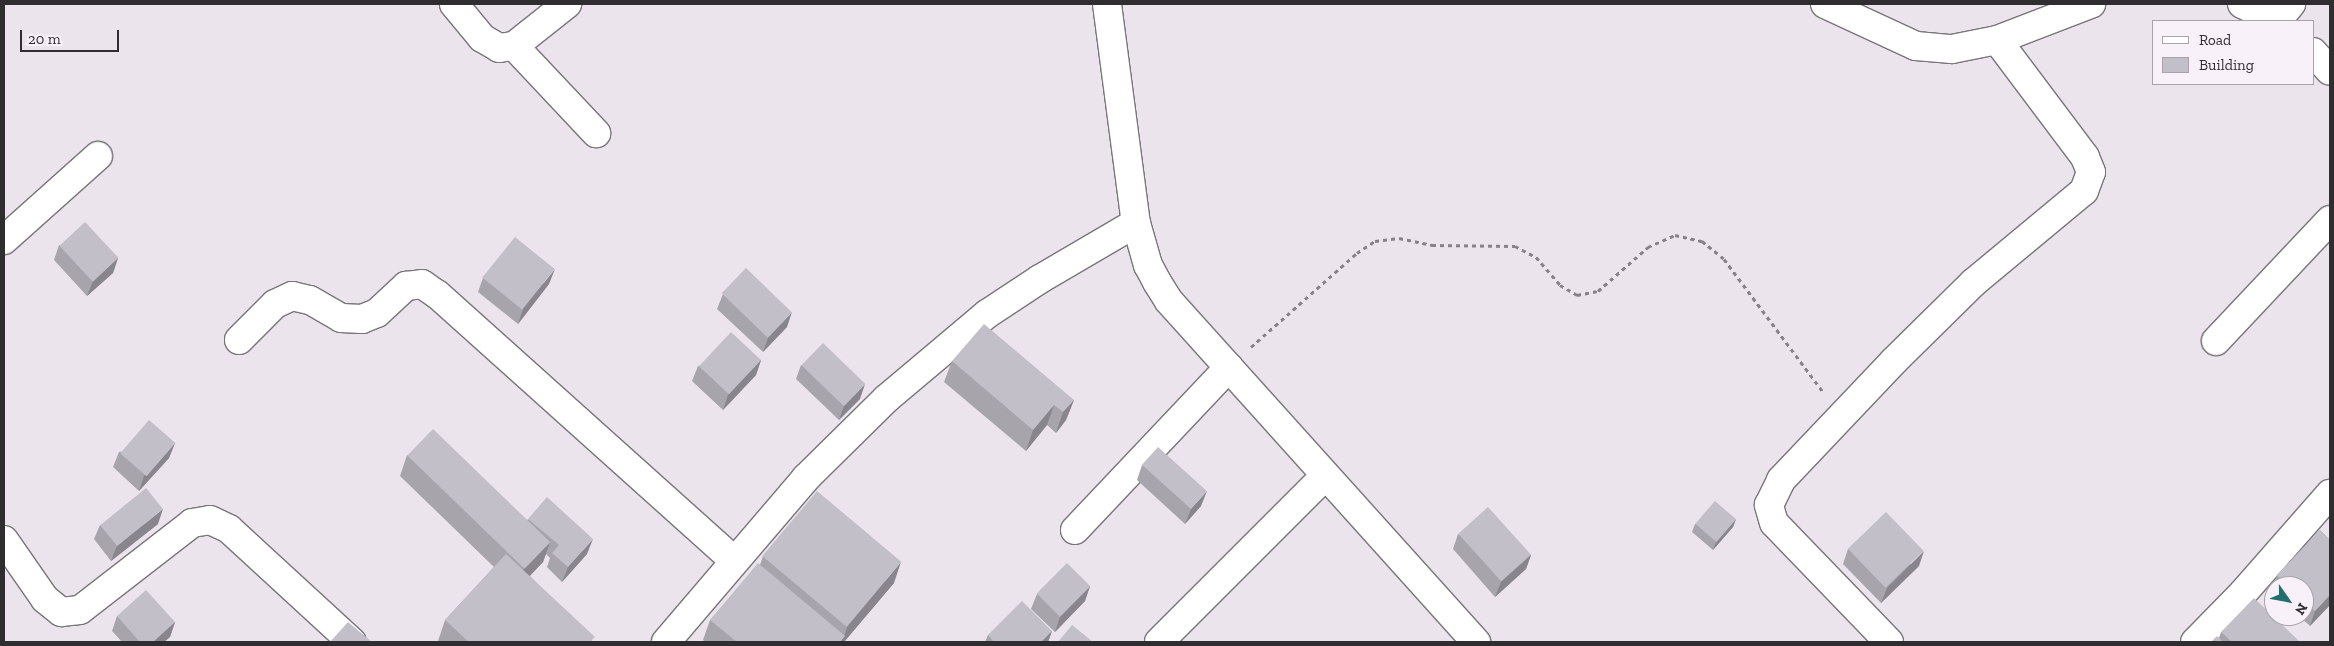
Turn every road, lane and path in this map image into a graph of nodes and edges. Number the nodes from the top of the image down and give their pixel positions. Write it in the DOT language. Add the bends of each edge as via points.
graph roads {
  1 [pos="454,4"];
  2 [pos="567,4"];
  3 [pos="1107,4"];
  4 [pos="1825,4"];
  5 [pos="2092,4"];
  6 [pos="2242,4"];
  7 [pos="2282,15"];
  8 [pos="1997,40"];
  9 [pos="514,46"];
  10 [pos="2314,53"];
  11 [pos="2330,71"];
  12 [pos="596,133"];
  13 [pos="98,156"];
  14 [pos="2330,220"];
  15 [pos="1136,223"];
  16 [pos="4,240"];
  17 [pos="239,340"];
  18 [pos="2216,341"];
  19 [pos="1229,368"];
  20 [pos="1841,417"];
  21 [pos="1324,477"];
  22 [pos="2330,494"];
  23 [pos="1075,530"];
  24 [pos="4,540"];
  25 [pos="734,561"];
  26 [pos="352,642"];
  27 [pos="666,642"];
  28 [pos="1159,642"];
  29 [pos="1476,642"];
  30 [pos="1889,642"];
  31 [pos="2195,642"];
  1 -- 9 [label="street" via="482,38 499,48"];
  2 -- 9 [label="street"];
  3 -- 15 [label="street"];
  4 -- 8 [label="street" via="1916,46 1952,50"];
  5 -- 8 [label="street"];
  6 -- 7 [label="street"];
  8 -- 20 [label="street" via="2084,157 2091,172 2084,191 1973,283"];
  9 -- 12 [label="street"];
  10 -- 11 [label="street"];
  13 -- 16 [label="street"];
  14 -- 18 [label="street"];
  15 -- 19 [label="street" via="1148,265 1168,301"];
  15 -- 25 [label="street" via="1040,279 972,326 886,399 826,458"];
  17 -- 25 [label="street" via="275,304 292,296 310,300 341,318 362,319 377,313 406,286 422,284"];
  19 -- 20 [label="path" via="1357,253 1375,241 1399,238 1432,244 1516,246 1536,257 1560,285 1577,295 1598,291 1648,246 1675,236 1702,241 1724,259"];
  19 -- 21 [label="street"];
  19 -- 23 [label="street"];
  20 -- 30 [label="street" via="1781,480 1769,505 1774,523"];
  21 -- 28 [label="street"];
  21 -- 29 [label="street"];
  22 -- 31 [label="street" via="2252,602"];
  24 -- 26 [label="street" via="45,600 61,612 80,610 192,524 210,520 229,529"];
  25 -- 27 [label="street"];
}
